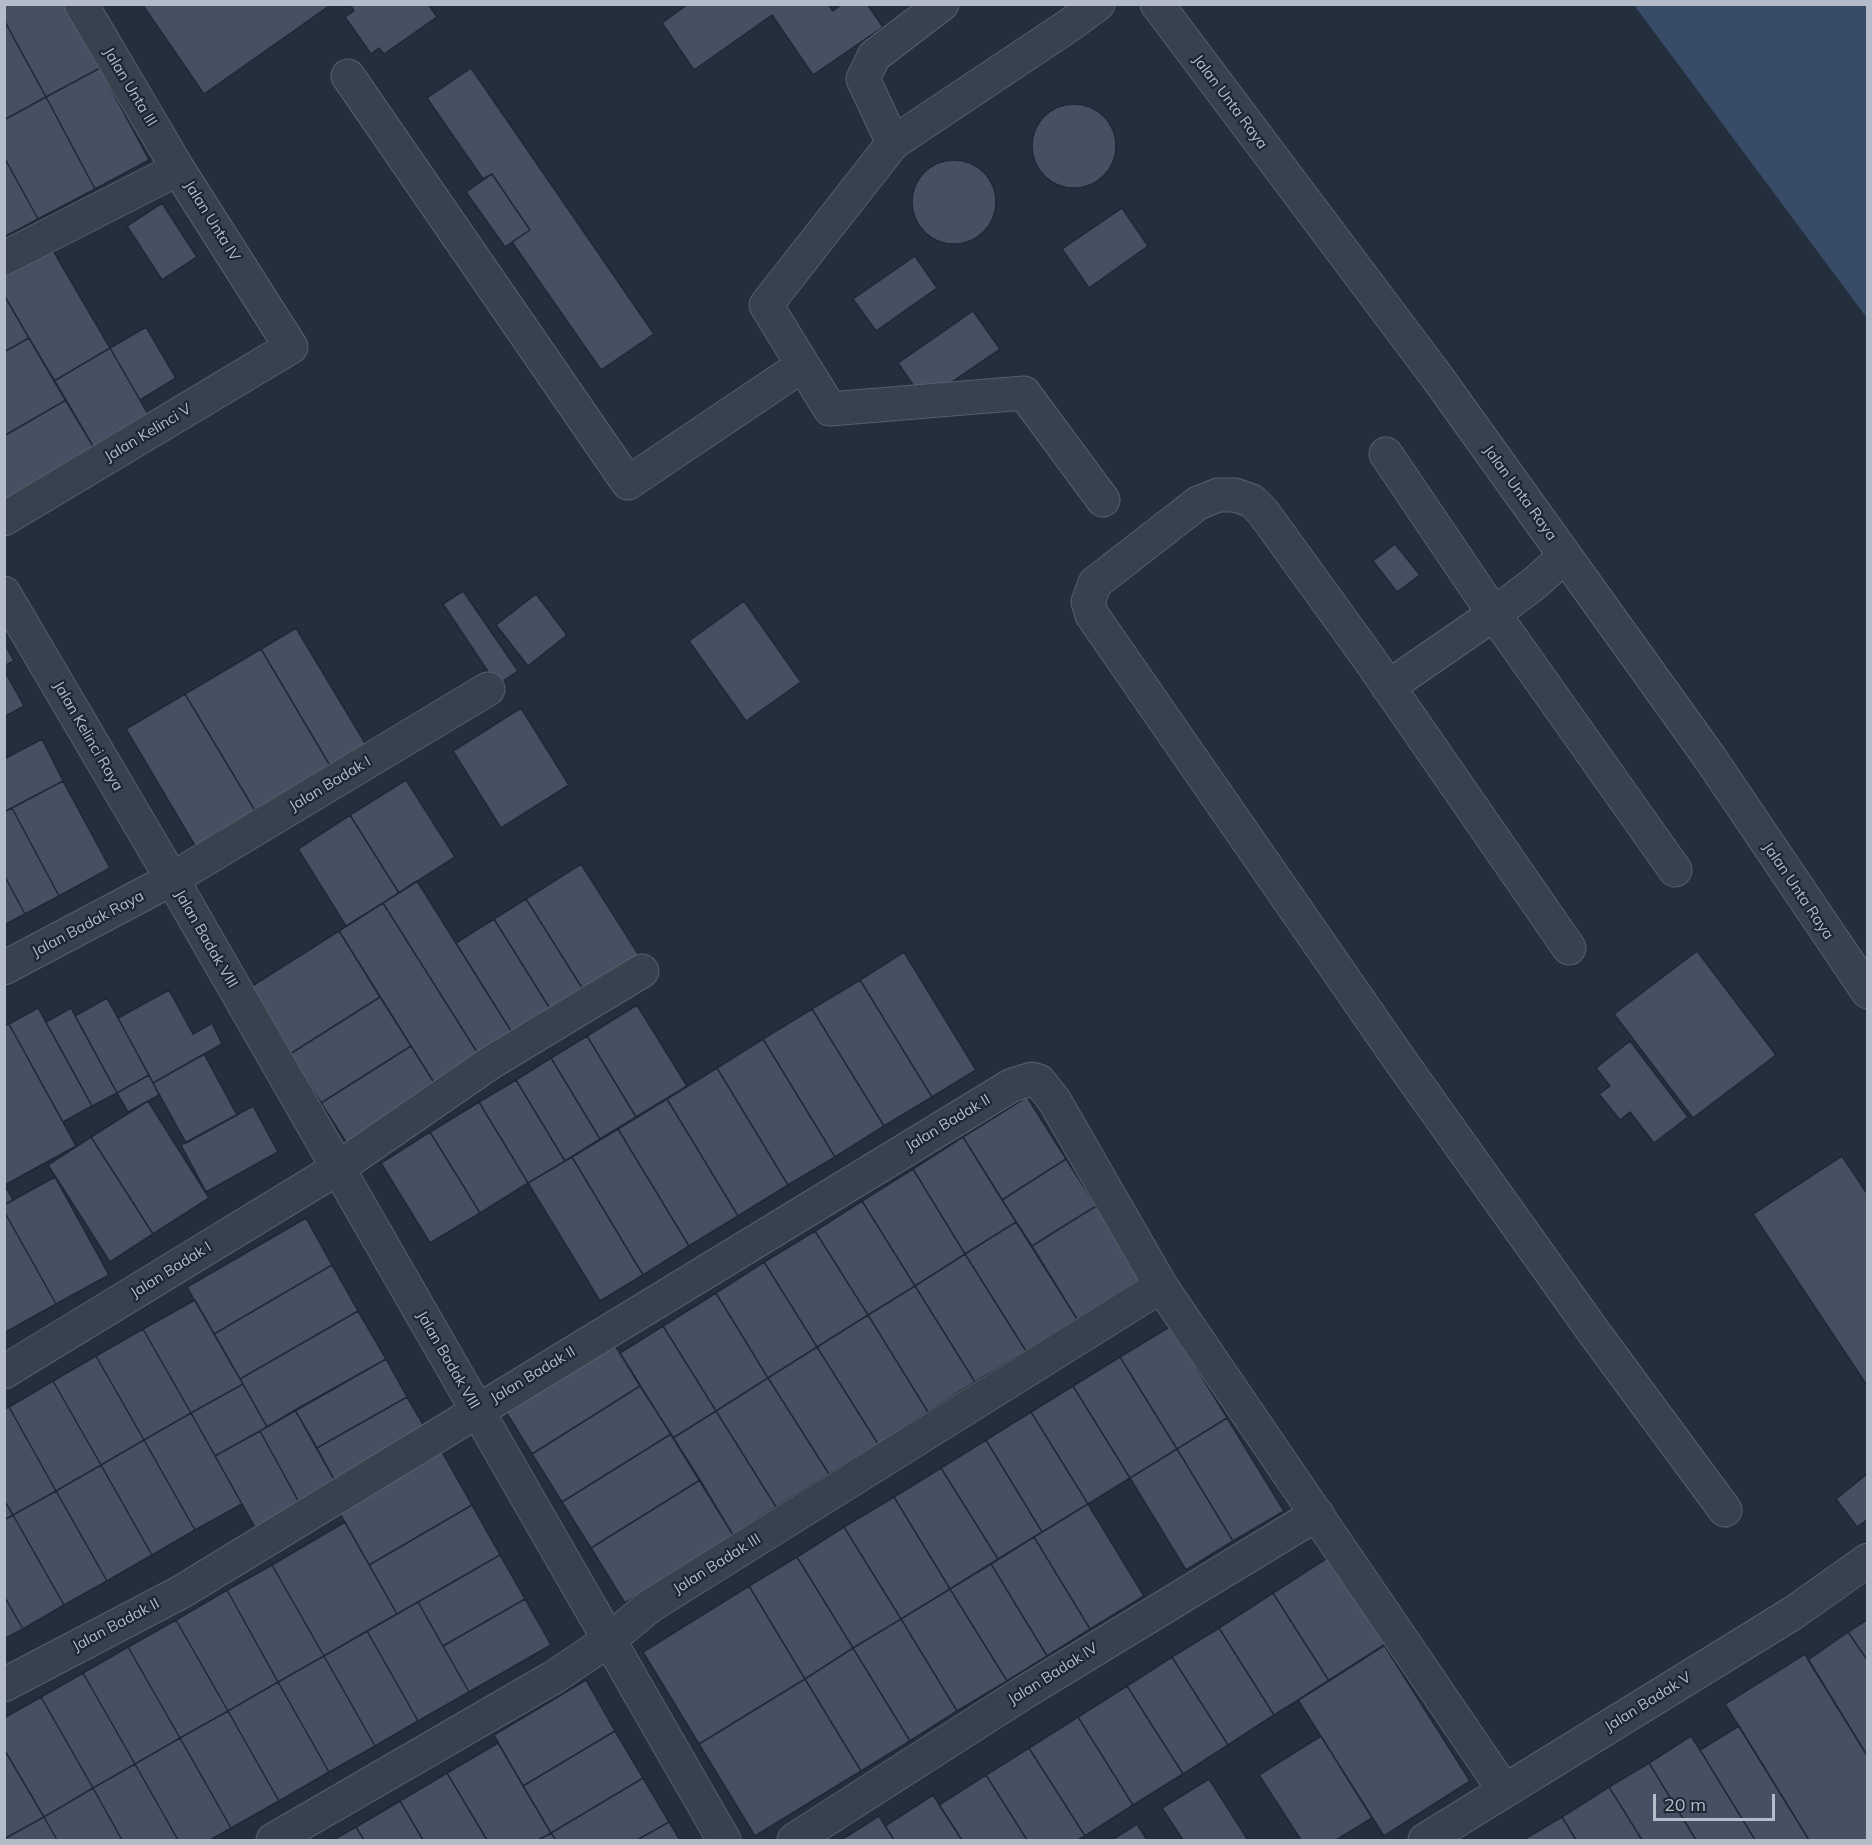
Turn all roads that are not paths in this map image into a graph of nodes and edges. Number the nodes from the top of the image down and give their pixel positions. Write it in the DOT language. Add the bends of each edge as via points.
graph roads {
  1 [pos="81,4"];
  2 [pos="942,4"];
  3 [pos="1098,4"];
  4 [pos="1157,4"];
  5 [pos="348,76"];
  6 [pos="893,143"];
  7 [pos="178,169"];
  8 [pos="4,258"];
  9 [pos="291,347"];
  10 [pos="803,366"];
  11 [pos="1386,454"];
  12 [pos="1103,500"];
  13 [pos="4,519"];
  14 [pos="1565,555"];
  15 [pos="4,593"];
  16 [pos="1494,614"];
  17 [pos="1389,687"];
  18 [pos="488,689"];
  19 [pos="1675,870"];
  20 [pos="172,879"];
  21 [pos="1569,948"];
  22 [pos="4,968"];
  23 [pos="642,970"];
  24 [pos="1868,992"];
  25 [pos="338,1168"];
  26 [pos="1161,1286"];
  27 [pos="4,1372"];
  28 [pos="476,1410"];
  29 [pos="1725,1510"];
  30 [pos="1317,1514"];
  31 [pos="1868,1560"];
  32 [pos="609,1640"];
  33 [pos="4,1684"];
  34 [pos="1504,1790"];
  35 [pos="273,1840"];
  36 [pos="724,1840"];
  37 [pos="794,1840"];
  38 [pos="1425,1840"];
  1 -- 7 [label="street, Jalan Unta III"];
  2 -- 6 [label="street" via="874,56 863,79"];
  3 -- 6 [label="street"];
  4 -- 14 [label="street, Jalan Unta Raya" via="1437,377"];
  5 -- 10 [label="street" via="628,483"];
  6 -- 10 [label="street" via="766,305"];
  7 -- 8 [label="street, Jalan Unta IV"];
  7 -- 9 [label="street, Jalan Unta IV"];
  9 -- 13 [label="street, Jalan Kelinci V"];
  10 -- 12 [label="street" via="830,409 1024,393"];
  11 -- 16 [label="street"];
  14 -- 16 [label="street"];
  14 -- 24 [label="street, Jalan Unta Raya" via="1710,758"];
  15 -- 20 [label="street, Jalan Kelinci Raya"];
  16 -- 17 [label="street"];
  16 -- 19 [label="street"];
  17 -- 21 [label="street"];
  17 -- 29 [label="street" via="1263,512 1252,501 1235,495 1218,495 1198,503 1095,583 1091,592 1088,602 1092,615 1402,1063"];
  18 -- 20 [label="street, Jalan Badak I"];
  20 -- 22 [label="street, Jalan Badak Raya"];
  20 -- 25 [label="street, Jalan Badak VIII"];
  23 -- 25 [label="street, Jalan Badak I" via="490,1063"];
  25 -- 27 [label="street, Jalan Badak I"];
  25 -- 28 [label="street, Jalan Badak VIII"];
  26 -- 28 [label="street, Jalan Badak II" via="1054,1100 1039,1081 1032,1079 1012,1085"];
  26 -- 30 [label="street"];
  26 -- 32 [label="street, Jalan Badak III" via="650,1606"];
  28 -- 32 [label="street, Jalan Badak VIII"];
  28 -- 33 [label="street, Jalan Badak II" via="180,1592"];
  30 -- 34 [label="street"];
  30 -- 37 [label="street, Jalan Badak IV" via="1023,1692"];
  31 -- 34 [label="street, Jalan Badak V" via="1793,1613"];
  32 -- 35 [label="street, Jalan Badak III" via="554,1677"];
  32 -- 36 [label="street, Jalan Badak VIII"];
  34 -- 38 [label="street, Jalan Badak V"];
}
